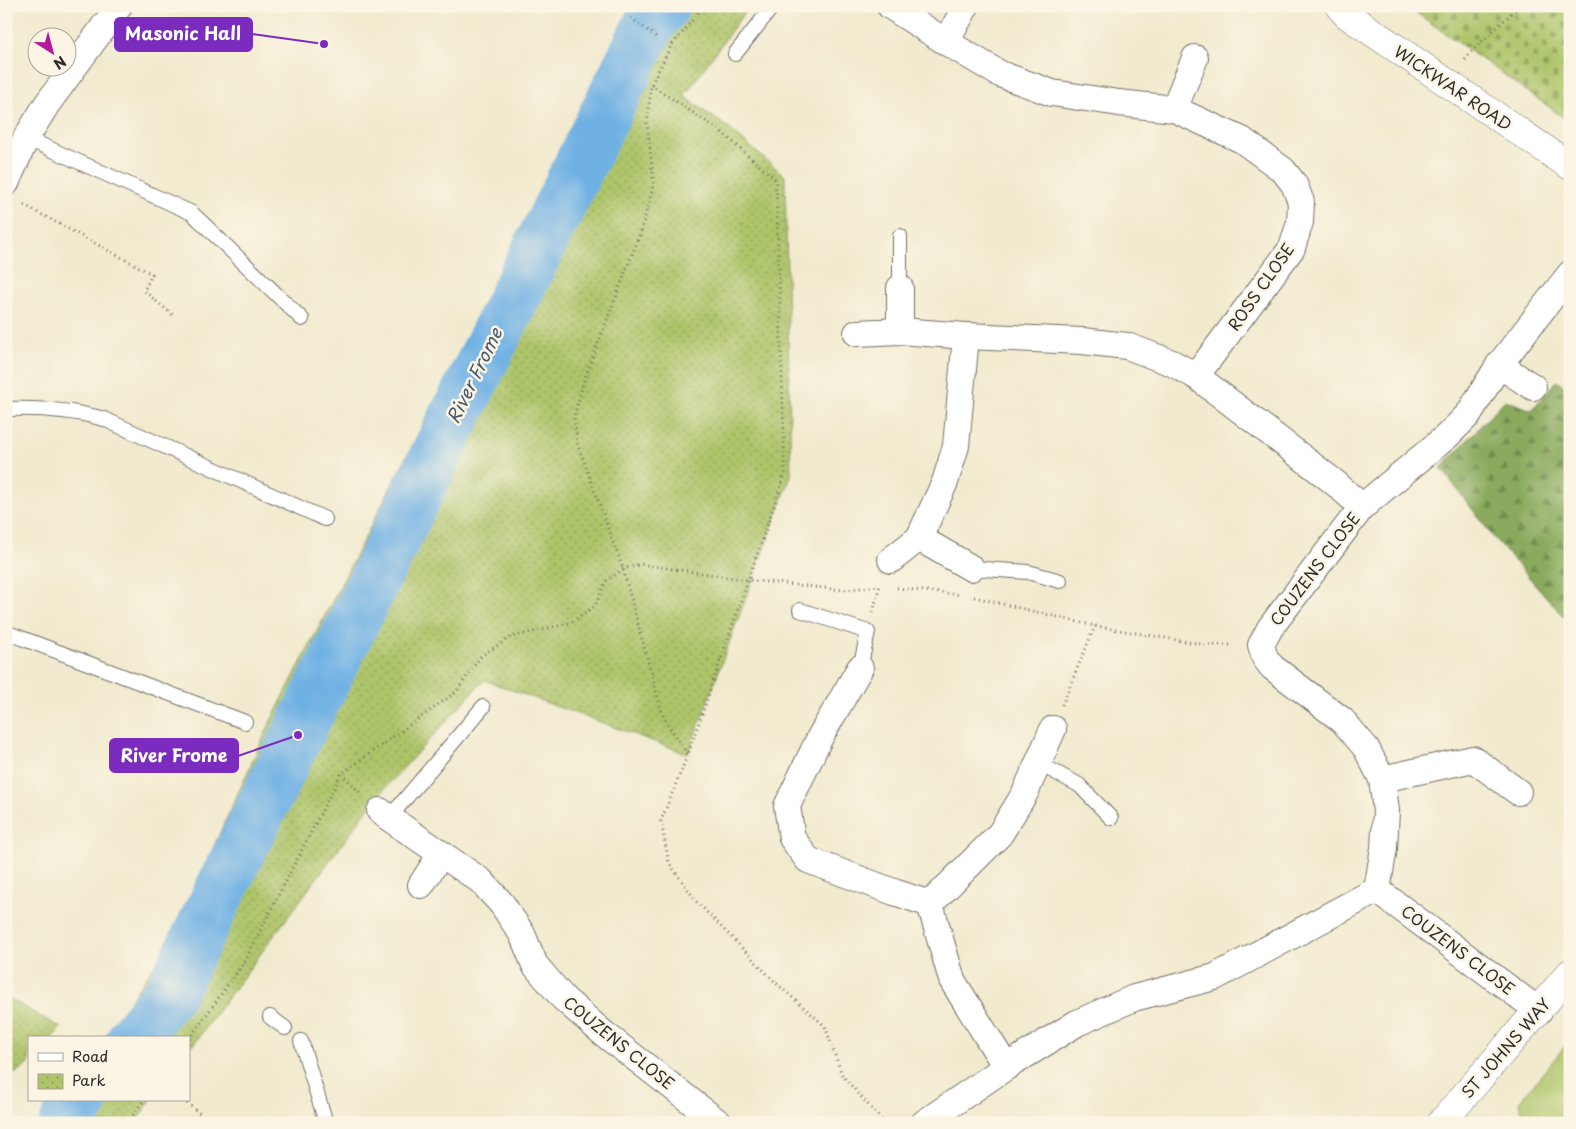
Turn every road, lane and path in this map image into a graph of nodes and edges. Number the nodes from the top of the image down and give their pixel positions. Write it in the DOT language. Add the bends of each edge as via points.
graph roads {
  1 [pos="119,6"];
  2 [pos="704,6"];
  3 [pos="773,6"];
  4 [pos="890,6"];
  5 [pos="966,6"];
  6 [pos="1339,6"];
  7 [pos="1517,8"];
  8 [pos="631,18"];
  9 [pos="659,39"];
  10 [pos="946,42"];
  11 [pos="735,54"];
  12 [pos="1195,58"];
  13 [pos="1447,84"];
  14 [pos="651,85"];
  15 [pos="1174,109"];
  16 [pos="26,138"];
  17 [pos="1570,166"];
  18 [pos="6,183"];
  19 [pos="23,204"];
  20 [pos="900,236"];
  21 [pos="1570,274"];
  22 [pos="900,288"];
  23 [pos="174,316"];
  24 [pos="302,319"];
  25 [pos="900,331"];
  26 [pos="857,333"];
  27 [pos="966,336"];
  28 [pos="1499,365"];
  29 [pos="1196,376"];
  30 [pos="1532,387"];
  31 [pos="6,409"];
  32 [pos="1362,507"];
  33 [pos="325,519"];
  34 [pos="920,538"];
  35 [pos="891,560"];
  36 [pos="971,568"];
  37 [pos="623,569"];
  38 [pos="748,580"];
  39 [pos="1060,581"];
  40 [pos="880,586"];
  41 [pos="800,610"];
  42 [pos="1095,626"];
  43 [pos="6,631"];
  44 [pos="868,632"];
  45 [pos="1261,646"];
  46 [pos="860,668"];
  47 [pos="483,708"];
  48 [pos="245,722"];
  49 [pos="1053,729"];
  50 [pos="688,754"];
  51 [pos="1038,763"];
  52 [pos="1382,779"];
  53 [pos="1518,792"];
  54 [pos="384,814"];
  55 [pos="1111,818"];
  56 [pos="442,854"];
  57 [pos="421,884"];
  58 [pos="1378,890"];
  59 [pos="930,904"];
  60 [pos="1570,973"];
  61 [pos="1539,1010"];
  62 [pos="270,1016"];
  63 [pos="286,1028"];
  64 [pos="190,1038"];
  65 [pos="301,1041"];
  66 [pos="1006,1067"];
  67 [pos="143,1102"];
  68 [pos="186,1102"];
  69 [pos="703,1118"];
  70 [pos="127,1123"];
  71 [pos="212,1123"];
  72 [pos="326,1123"];
  73 [pos="884,1123"];
  74 [pos="924,1123"];
  75 [pos="1441,1123"];
  1 -- 16 [label="street"];
  2 -- 14 [label="path" via="671,46"];
  3 -- 11 [label="lane"];
  4 -- 10 [label="street, ROSS CLOSE"];
  5 -- 10 [label="street"];
  6 -- 13 [label="main road, WICKWAR ROAD" via="1347,15"];
  7 -- 13 [label="path" via="1471,52"];
  8 -- 9 [label="path"];
  10 -- 15 [label="street, ROSS CLOSE" via="1000,74 1052,93"];
  12 -- 15 [label="street"];
  13 -- 17 [label="main road, WICKWAR ROAD"];
  14 -- 37 [label="path" via="647,124 654,184 640,231 584,380 574,417 577,443"];
  14 -- 38 [label="path" via="718,129 776,180 785,474"];
  15 -- 29 [label="street, ROSS CLOSE" via="1242,140 1283,170 1294,184 1301,202 1300,222 1292,248"];
  16 -- 18 [label="street"];
  16 -- 24 [label="lane" via="192,214"];
  19 -- 23 [label="path" via="152,274 144,291"];
  20 -- 22 [label="lane"];
  21 -- 28 [label="street, COUZENS CLOSE"];
  22 -- 25 [label="street"];
  25 -- 26 [label="street"];
  25 -- 27 [label="street"];
  27 -- 29 [label="street" via="1127,346"];
  27 -- 34 [label="street" via="956,446 945,482"];
  28 -- 30 [label="street"];
  28 -- 32 [label="street, COUZENS CLOSE" via="1468,416"];
  29 -- 32 [label="street"];
  31 -- 33 [label="lane" via="35,408 84,413 104,419"];
  32 -- 45 [label="street, COUZENS CLOSE" via="1270,628"];
  34 -- 35 [label="street"];
  34 -- 36 [label="street"];
  35 -- 40 [label="path"];
  36 -- 39 [label="lane" via="1028,572"];
  37 -- 38 [label="path" via="640,564"];
  37 -- 50 [label="path" via="663,716"];
  37 -- 64 [label="path" via="606,581 595,606 570,623 511,637 481,656 456,692 341,774 243,964"];
  38 -- 40 [label="path" via="843,590"];
  38 -- 50 [label="path"];
  40 -- 42 [label="path" via="979,598"];
  40 -- 44 [label="path"];
  41 -- 44 [label="lane"];
  42 -- 45 [label="path" via="1206,645"];
  42 -- 49 [label="path"];
  43 -- 48 [label="lane"];
  44 -- 46 [label="lane"];
  45 -- 52 [label="street" via="1272,667 1342,720 1366,748"];
  46 -- 59 [label="street" via="820,737 788,806 792,838 808,860"];
  47 -- 54 [label="lane"];
  49 -- 51 [label="street"];
  50 -- 73 [label="path" via="661,821 669,863 697,902 776,983 825,1026 842,1075"];
  51 -- 55 [label="lane" via="1079,785"];
  51 -- 59 [label="street" via="1025,794 1000,834"];
  52 -- 53 [label="street" via="1473,759"];
  52 -- 58 [label="street" via="1386,811"];
  54 -- 56 [label="street, COUZENS CLOSE"];
  56 -- 57 [label="street"];
  56 -- 69 [label="street, COUZENS CLOSE" via="481,881 502,904 522,934 535,965 562,998"];
  58 -- 61 [label="street, COUZENS CLOSE"];
  58 -- 66 [label="street" via="1214,977 1134,998 1077,1023"];
  59 -- 66 [label="street" via="952,980"];
  60 -- 61 [label="main road, ST JOHNS WAY"];
  61 -- 75 [label="main road, ST JOHNS WAY"];
  62 -- 63 [label="lane"];
  65 -- 72 [label="lane"];
  66 -- 74 [label="street"];
  67 -- 70 [label="path"];
  68 -- 71 [label="path"];
}
